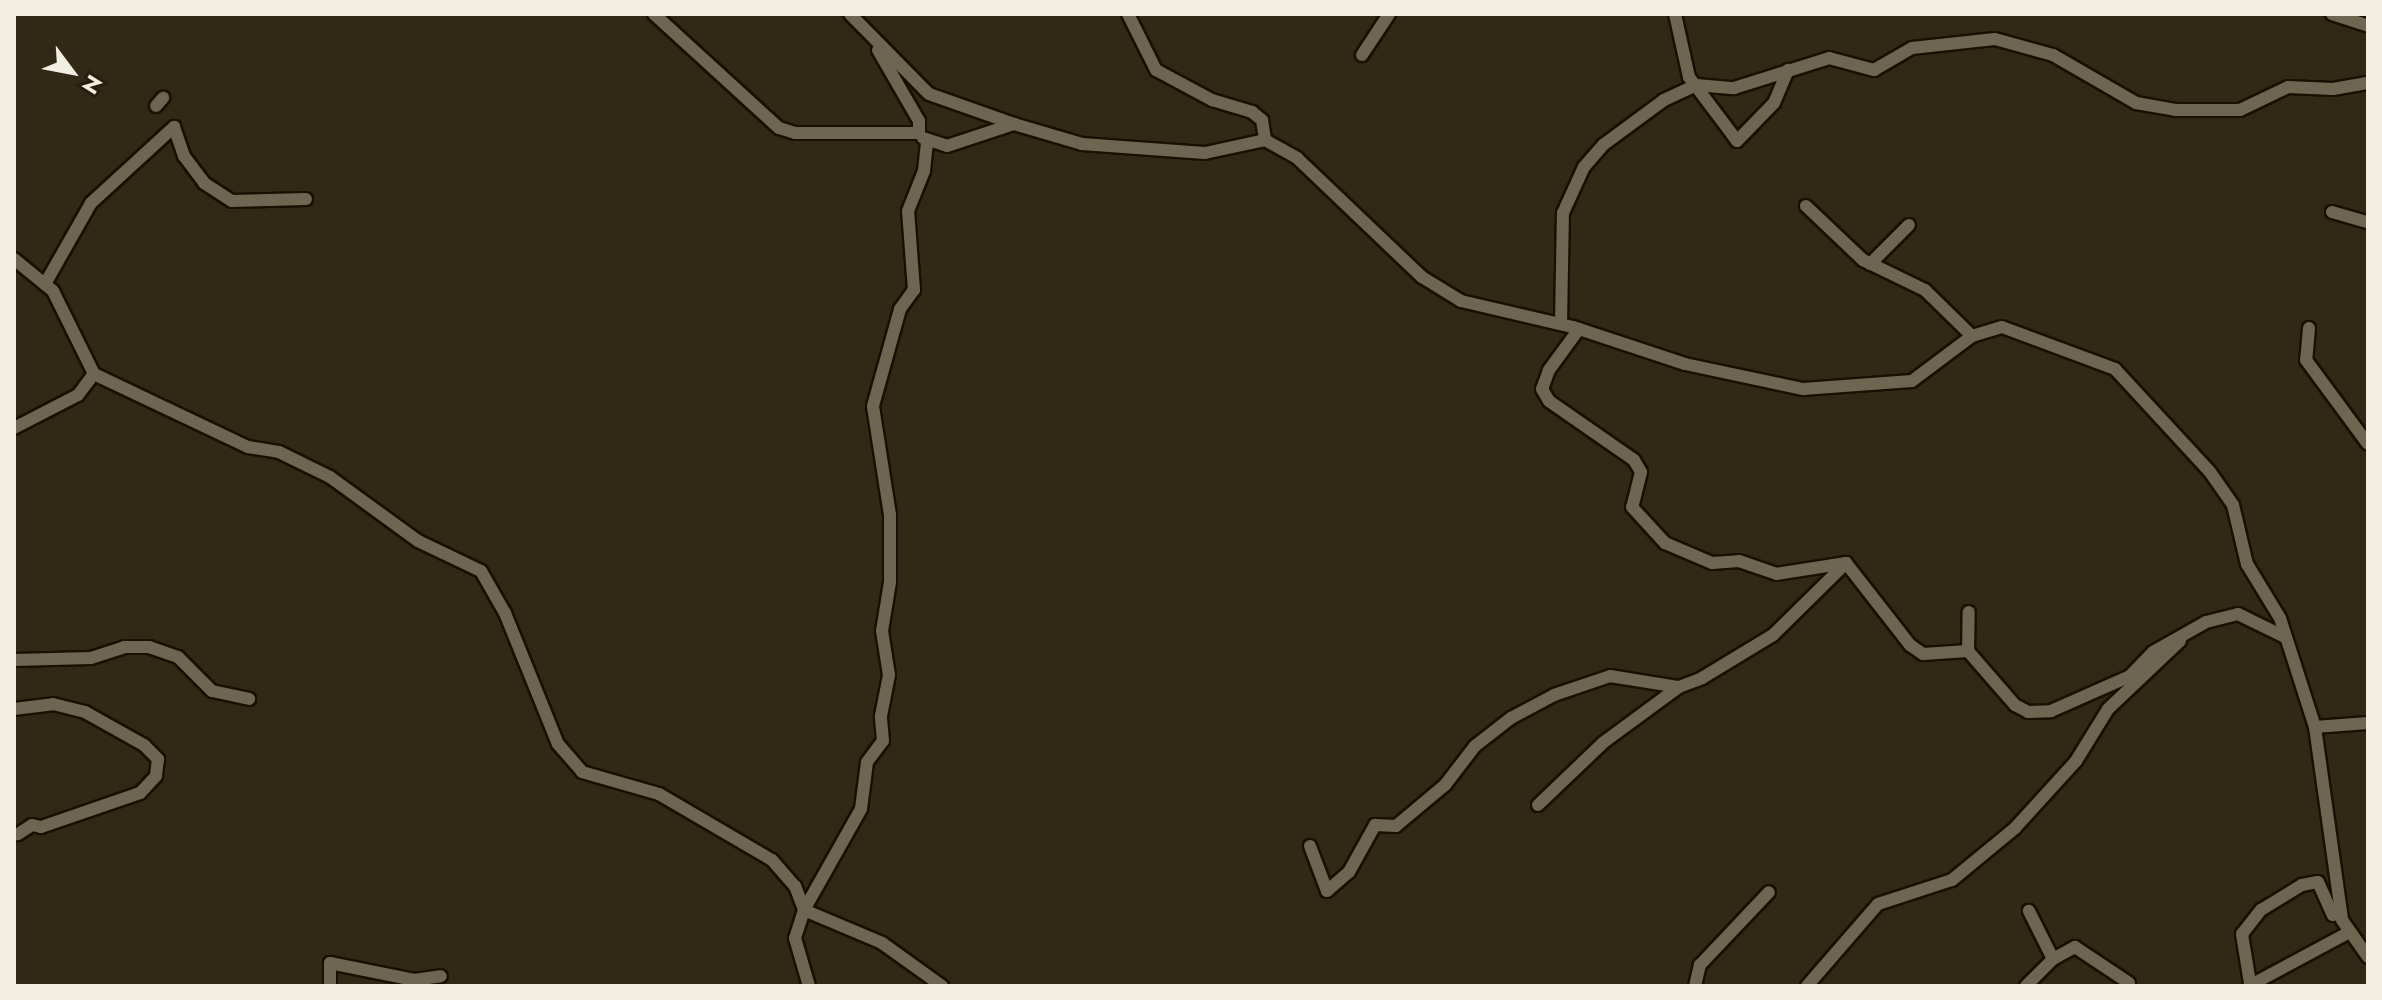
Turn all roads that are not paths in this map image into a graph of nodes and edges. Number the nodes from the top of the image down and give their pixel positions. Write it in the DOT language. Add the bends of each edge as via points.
graph roads {
  1 [pos="654,14"];
  2 [pos="850,14"];
  3 [pos="1128,14"];
  4 [pos="1389,14"];
  5 [pos="1675,14"];
  6 [pos="2332,14"];
  7 [pos="2368,26"];
  8 [pos="871,38"];
  9 [pos="1362,55"];
  10 [pos="1788,70"];
  11 [pos="2368,83"];
  12 [pos="1696,85"];
  13 [pos="1014,124"];
  14 [pos="923,137"];
  15 [pos="1265,140"];
  16 [pos="306,199"];
  17 [pos="1806,206"];
  18 [pos="2332,212"];
  19 [pos="2368,222"];
  20 [pos="1909,225"];
  21 [pos="14,259"];
  22 [pos="1870,264"];
  23 [pos="45,284"];
  24 [pos="1561,324"];
  25 [pos="2309,328"];
  26 [pos="1579,329"];
  27 [pos="1972,336"];
  28 [pos="94,374"];
  29 [pos="14,428"];
  30 [pos="2368,444"];
  31 [pos="1846,563"];
  32 [pos="1969,612"];
  33 [pos="2183,634"];
  34 [pos="2285,637"];
  35 [pos="1968,651"];
  36 [pos="14,660"];
  37 [pos="1679,687"];
  38 [pos="249,699"];
  39 [pos="14,709"];
  40 [pos="2368,723"];
  41 [pos="2315,727"];
  42 [pos="1538,805"];
  43 [pos="18,834"];
  44 [pos="1310,846"];
  45 [pos="1769,892"];
  46 [pos="804,910"];
  47 [pos="2029,911"];
  48 [pos="2340,913"];
  49 [pos="2348,933"];
  50 [pos="2368,957"];
  51 [pos="2053,959"];
  52 [pos="441,976"];
  53 [pos="2129,983"];
  54 [pos="2250,984"];
  55 [pos="330,986"];
  56 [pos="809,986"];
  57 [pos="942,986"];
  58 [pos="1695,986"];
  59 [pos="1807,986"];
  60 [pos="2026,986"];
  1 -- 14 [label="street" via="779,128"];
  2 -- 8 [label="street"];
  3 -- 15 [label="street" via="1156,70 1212,100 1252,112 1262,120"];
  4 -- 9 [label="street"];
  5 -- 12 [label="street" via="1689,77"];
  6 -- 7 [label="street"];
  8 -- 13 [label="street" via="929,94"];
  8 -- 14 [label="street"];
  10 -- 11 [label="street" via="1829,58 1874,70 1912,48 1995,39 2053,55 2136,103 2175,110 2240,110 2288,87 2333,89"];
  10 -- 12 [label="street" via="1734,88"];
  10 -- 12 [label="street" via="1774,103 1737,141"];
  12 -- 24 [label="street" via="1639,118 1584,167 1563,213"];
  13 -- 14 [label="street" via="947,146"];
  13 -- 15 [label="street" via="1082,144 1205,153"];
  14 -- 46 [label="street" via="924,171 908,211 916,284 900,309 873,406 890,515 890,582 882,631 889,675 881,716 883,741 867,762 861,809"];
  15 -- 24 [label="street" via="1297,158 1412,268 1448,293 1461,301"];
  16 -- 23 [label="street" via="232,201 204,183 184,156 174,127 91,203"];
  17 -- 22 [label="street"];
  18 -- 19 [label="street"];
  20 -- 22 [label="street"];
  21 -- 23 [label="street"];
  22 -- 27 [label="street" via="1925,290"];
  23 -- 28 [label="street"];
  24 -- 26 [label="street"];
  25 -- 30 [label="street" via="2306,360"];
  26 -- 27 [label="street" via="1685,364 1803,389 1912,381"];
  26 -- 31 [label="street" via="1549,370 1542,389 1549,401 1634,460 1641,472 1632,507 1665,543 1712,563 1739,561 1776,574"];
  27 -- 34 [label="street" via="2002,327 2128,379 2233,505 2247,564 2280,618"];
  28 -- 29 [label="street" via="78,395"];
  28 -- 46 [label="street" via="248,447 279,452 330,477 418,541 481,571 505,613 558,744 582,772 659,794 772,860 795,886"];
  31 -- 35 [label="street" via="1910,645 1923,654"];
  31 -- 37 [label="street" via="1773,635"];
  32 -- 35 [label="street"];
  33 -- 34 [label="street" via="2238,614"];
  33 -- 35 [label="street" via="2153,652 2130,676 2051,711 2028,712 2015,705"];
  33 -- 59 [label="street" via="2135,688 2108,709 2076,761 2015,828 1952,880 1878,904"];
  34 -- 41 [label="street"];
  36 -- 38 [label="street" via="91,658 124,647 149,647 178,657 212,691"];
  37 -- 42 [label="street" via="1604,742"];
  37 -- 44 [label="street" via="1610,676 1554,695 1511,718 1475,746 1445,785 1396,826 1375,825 1349,872 1327,891"];
  39 -- 43 [label="street" via="53,704 85,712 144,745 158,759 156,776 140,793"];
  40 -- 41 [label="street"];
  41 -- 48 [label="street"];
  45 -- 58 [label="street" via="1700,965"];
  46 -- 56 [label="street" via="795,938"];
  46 -- 57 [label="street" via="882,943"];
  47 -- 51 [label="street"];
  48 -- 49 [label="street"];
  48 -- 54 [label="street" via="2333,915 2318,882 2302,885 2261,910 2242,934"];
  49 -- 50 [label="street"];
  49 -- 54 [label="street"];
  51 -- 53 [label="street" via="2075,947"];
  51 -- 60 [label="street"];
  52 -- 55 [label="street" via="414,980 330,963"];
}
